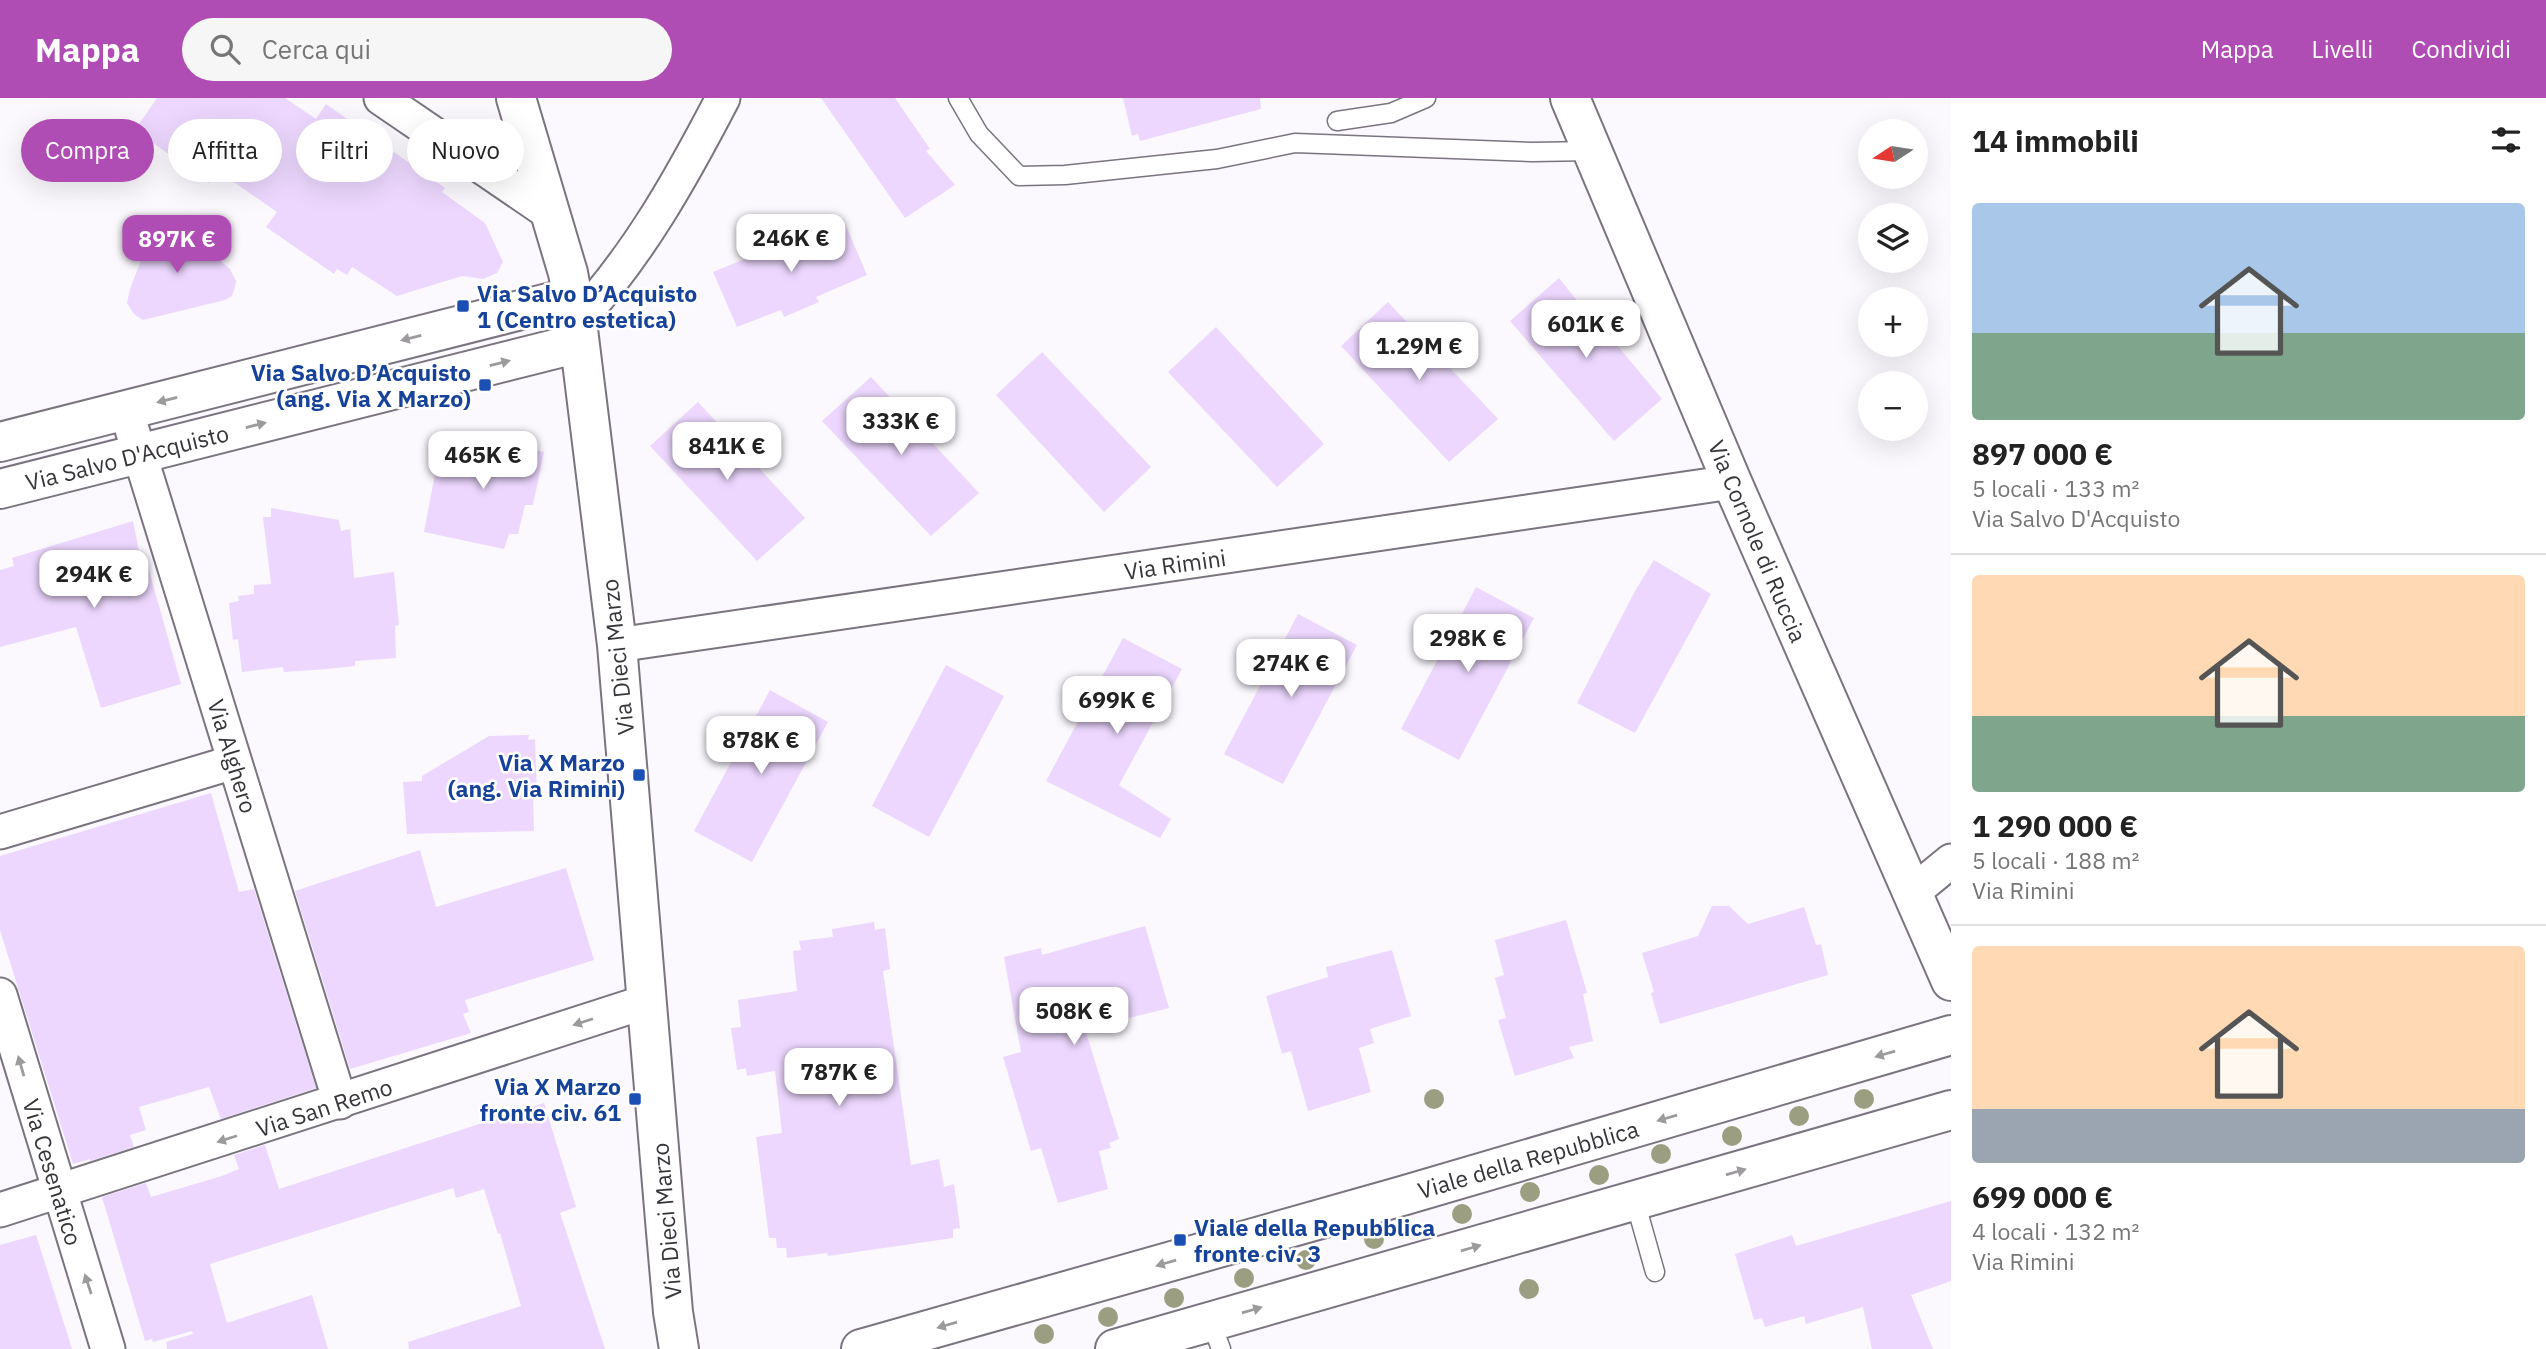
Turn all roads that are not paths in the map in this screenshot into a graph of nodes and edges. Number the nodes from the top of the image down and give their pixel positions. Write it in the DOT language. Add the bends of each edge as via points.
graph roads {
  1 [pos="381,98"];
  2 [pos="516,98"];
  3 [pos="723,98"];
  4 [pos="957,98"];
  5 [pos="1426,98"];
  6 [pos="1570,98"];
  7 [pos="1337,121"];
  8 [pos="1592,151"];
  9 [pos="551,214"];
  10 [pos="576,320"];
  11 [pos="126,410"];
  12 [pos="0,442"];
  13 [pos="139,454"];
  14 [pos="1732,482"];
  15 [pos="0,489"];
  16 [pos="617,645"];
  17 [pos="234,762"];
  18 [pos="0,832"];
  19 [pos="1951,861"];
  20 [pos="1912,893"];
  21 [pos="1951,981"];
  22 [pos="0,995"];
  23 [pos="648,1001"];
  24 [pos="1951,1035"];
  25 [pos="340,1102"];
  26 [pos="1951,1110"];
  27 [pos="59,1193"];
  28 [pos="1635,1201"];
  29 [pos="0,1210"];
  30 [pos="1655,1272"];
  31 [pos="1216,1336"];
  32 [pos="108,1349"];
  33 [pos="679,1349"];
  34 [pos="861,1349"];
  35 [pos="1115,1349"];
  1 -- 9 [label="street"];
  2 -- 9 [label="main road, Via Dieci Marzo"];
  3 -- 10 [label="street" via="637,246 599,298"];
  4 -- 8 [label="lane" via="979,134 1018,176 1217,159 1295,143"];
  5 -- 7 [label="lane" via="1391,113"];
  6 -- 8 [label="main road, Via Cornole di Ruccia"];
  8 -- 14 [label="main road, Via Cornole di Ruccia"];
  9 -- 10 [label="main road, Via Dieci Marzo"];
  10 -- 11 [label="main road, Via Salvo D'Acquisto, one-way"];
  13 -- 10 [label="main road, Via Salvo D'Acquisto, one-way"];
  10 -- 16 [label="main road, Via Dieci Marzo"];
  11 -- 12 [label="main road, Via Salvo D'Acquisto"];
  11 -- 13 [label="street, Via Alghero"];
  13 -- 15 [label="main road, Via Salvo D'Acquisto"];
  13 -- 17 [label="street, Via Alghero"];
  14 -- 16 [label="street, Via Rimini"];
  14 -- 20 [label="main road, Via Cornole di Ruccia"];
  16 -- 23 [label="main road, Via Dieci Marzo"];
  17 -- 18 [label="street"];
  17 -- 25 [label="street, Via Alghero"];
  19 -- 20 [label="street"];
  20 -- 21 [label="main road, Via Cornole di Ruccia"];
  27 -- 22 [label="street, Via Cesenatico, one-way"];
  23 -- 25 [label="street, Via San Remo, one-way"];
  23 -- 33 [label="main road, Via Dieci Marzo"];
  24 -- 34 [label="main road, Viale della Repubblica, one-way"];
  25 -- 27 [label="street, Via San Remo, one-way"];
  28 -- 26 [label="main road, one-way"];
  27 -- 29 [label="street, Via San Remo"];
  32 -- 27 [label="street, Via Cesenatico, one-way"];
  28 -- 30 [label="lane"];
  31 -- 28 [label="main road, one-way"];
  31 -- 35 [label="main road"];
}
